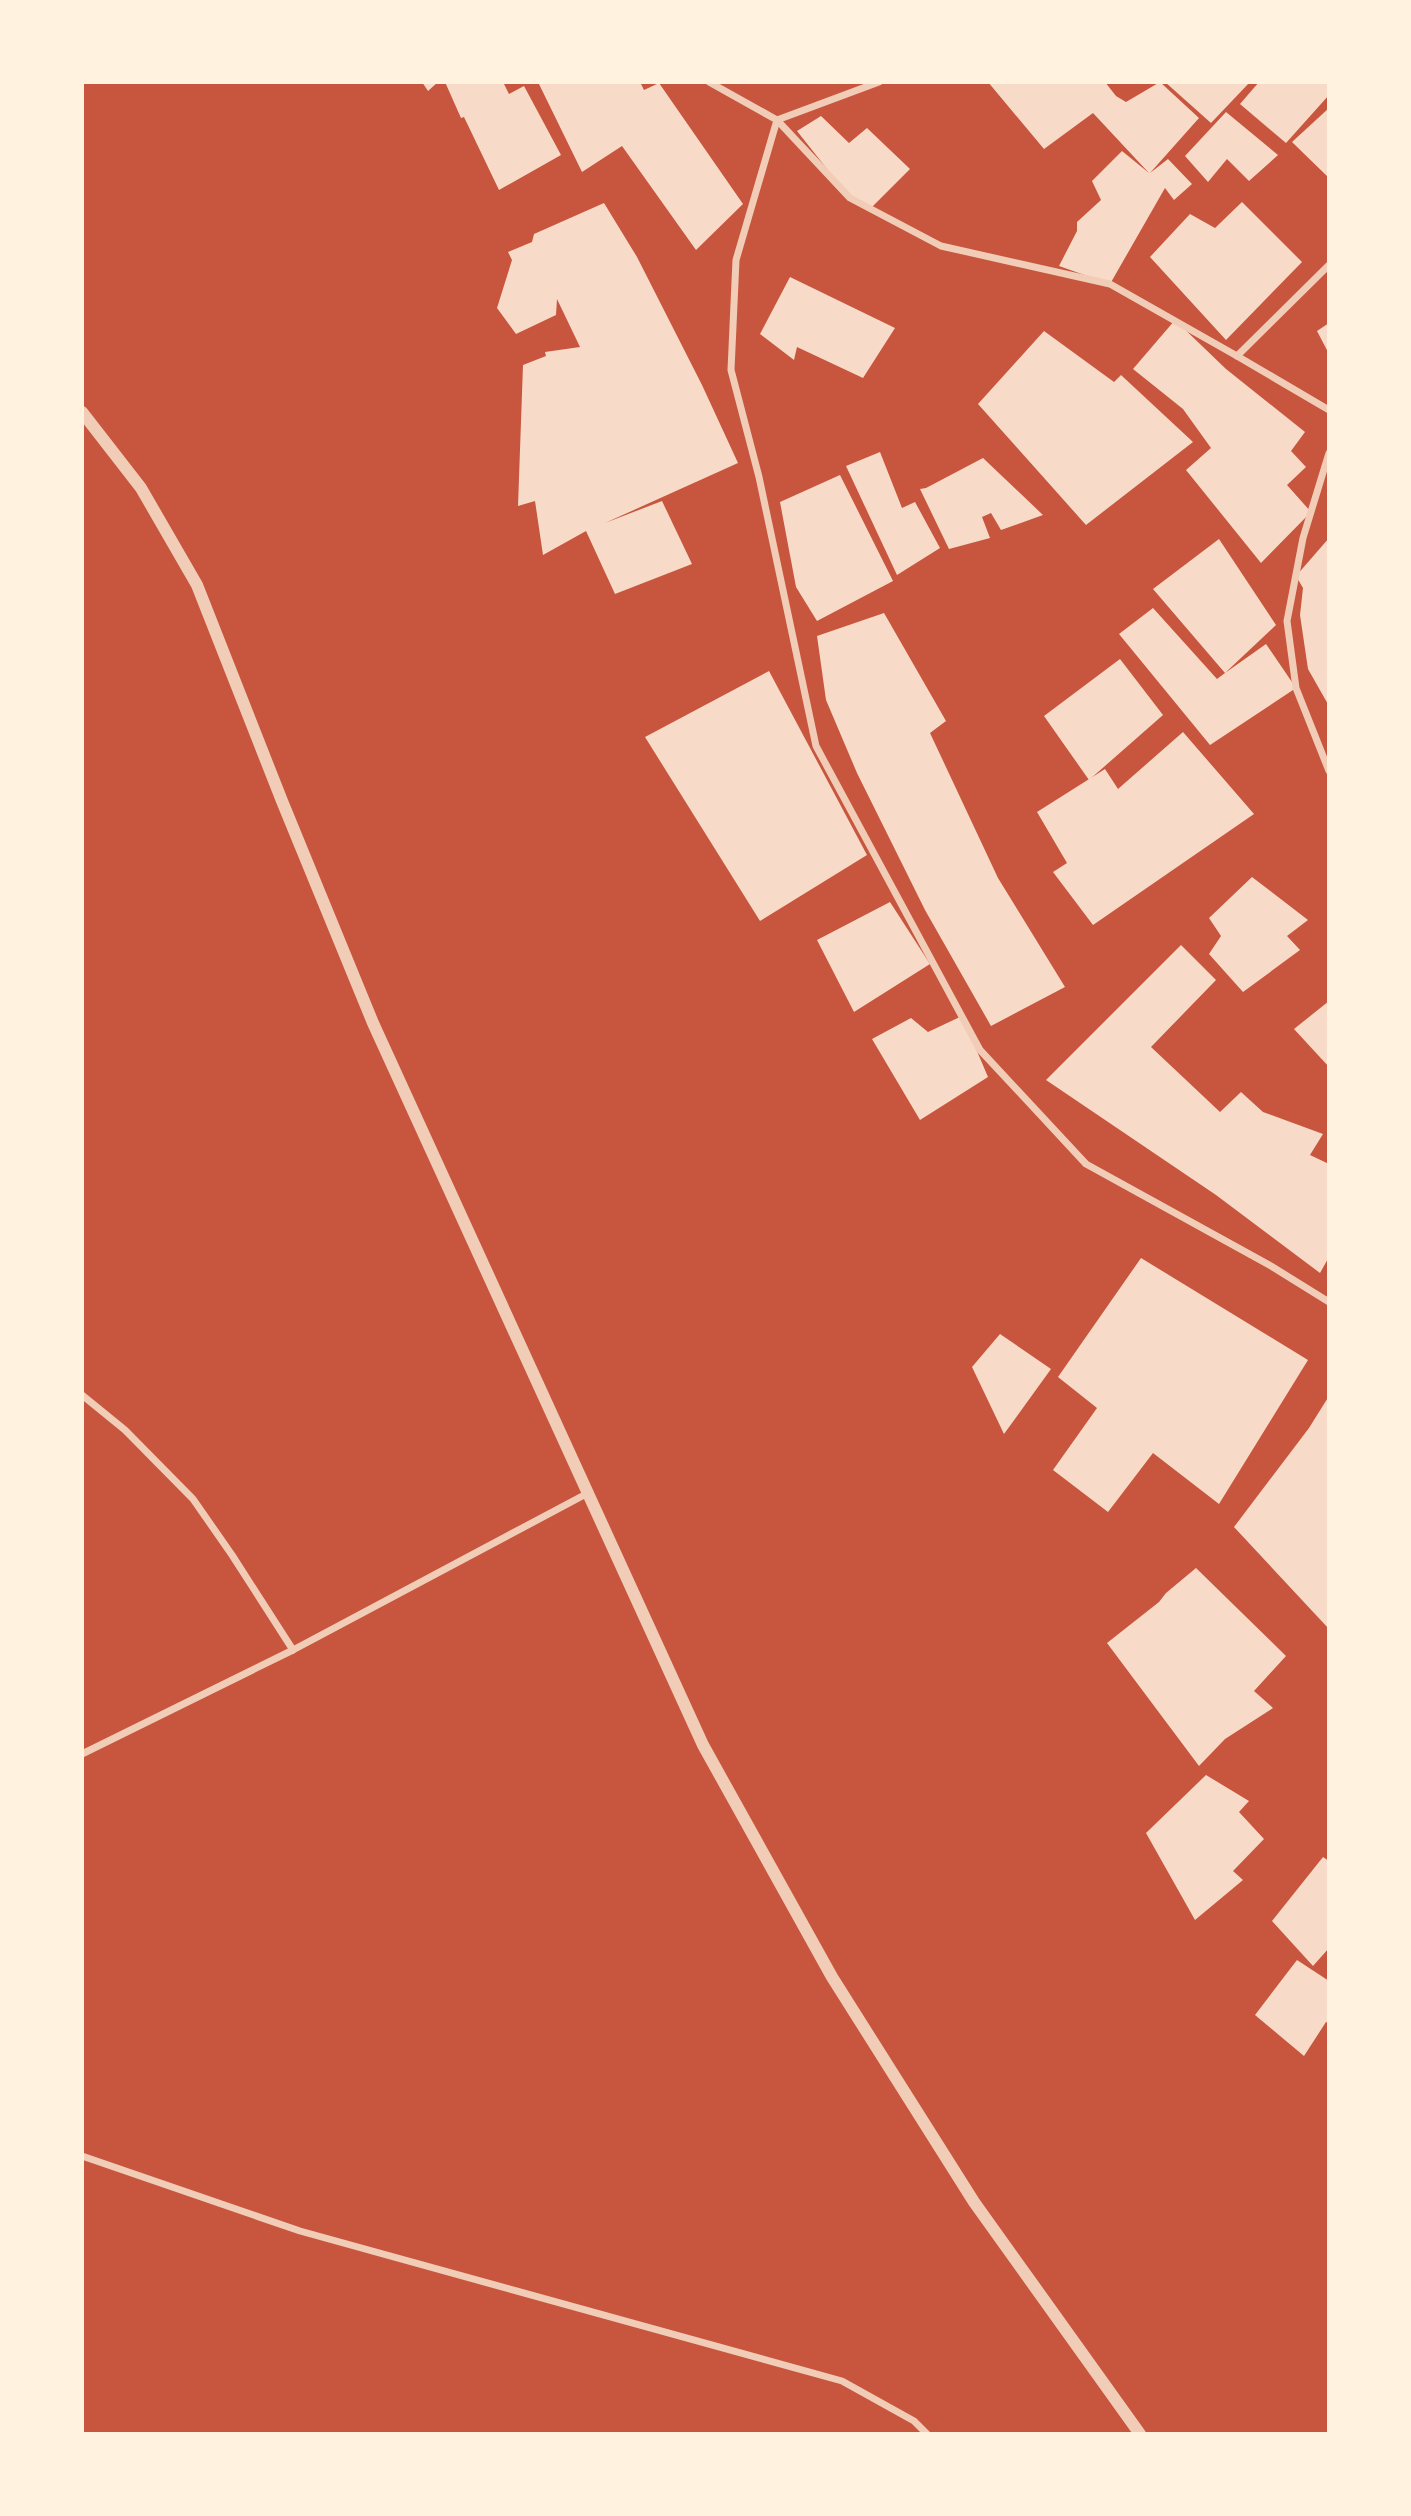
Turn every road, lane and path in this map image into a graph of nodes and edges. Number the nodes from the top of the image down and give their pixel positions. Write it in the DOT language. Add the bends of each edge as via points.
graph roads {
  1 [pos="709,82"];
  2 [pos="879,82"];
  3 [pos="777,120"];
  4 [pos="1329,265"];
  5 [pos="1237,356"];
  6 [pos="1329,410"];
  7 [pos="82,412"];
  8 [pos="1329,453"];
  9 [pos="1329,771"];
  10 [pos="1329,1302"];
  11 [pos="82,1395"];
  12 [pos="589,1492"];
  13 [pos="293,1650"];
  14 [pos="82,1754"];
  15 [pos="82,2157"];
  16 [pos="927,2434"];
  17 [pos="1140,2434"];
  1 -- 3 [label="street"];
  2 -- 3 [label="street"];
  3 -- 5 [label="street" via="850,198 941,246 1110,284"];
  3 -- 10 [label="street" via="736,260 731,370 759,477 816,746 981,1050 998,1069 1086,1164"];
  4 -- 5 [label="street"];
  5 -- 6 [label="street"];
  7 -- 12 [label="street" via="141,488 197,585 373,1023"];
  8 -- 9 [label="street" via="1303,538 1287,621 1296,688"];
  11 -- 13 [label="street" via="125,1430 193,1500"];
  12 -- 13 [label="street"];
  12 -- 17 [label="street" via="703,1745 832,1977 974,2202"];
  13 -- 14 [label="street"];
  15 -- 16 [label="street" via="300,2231 842,2381 914,2421"];
}
